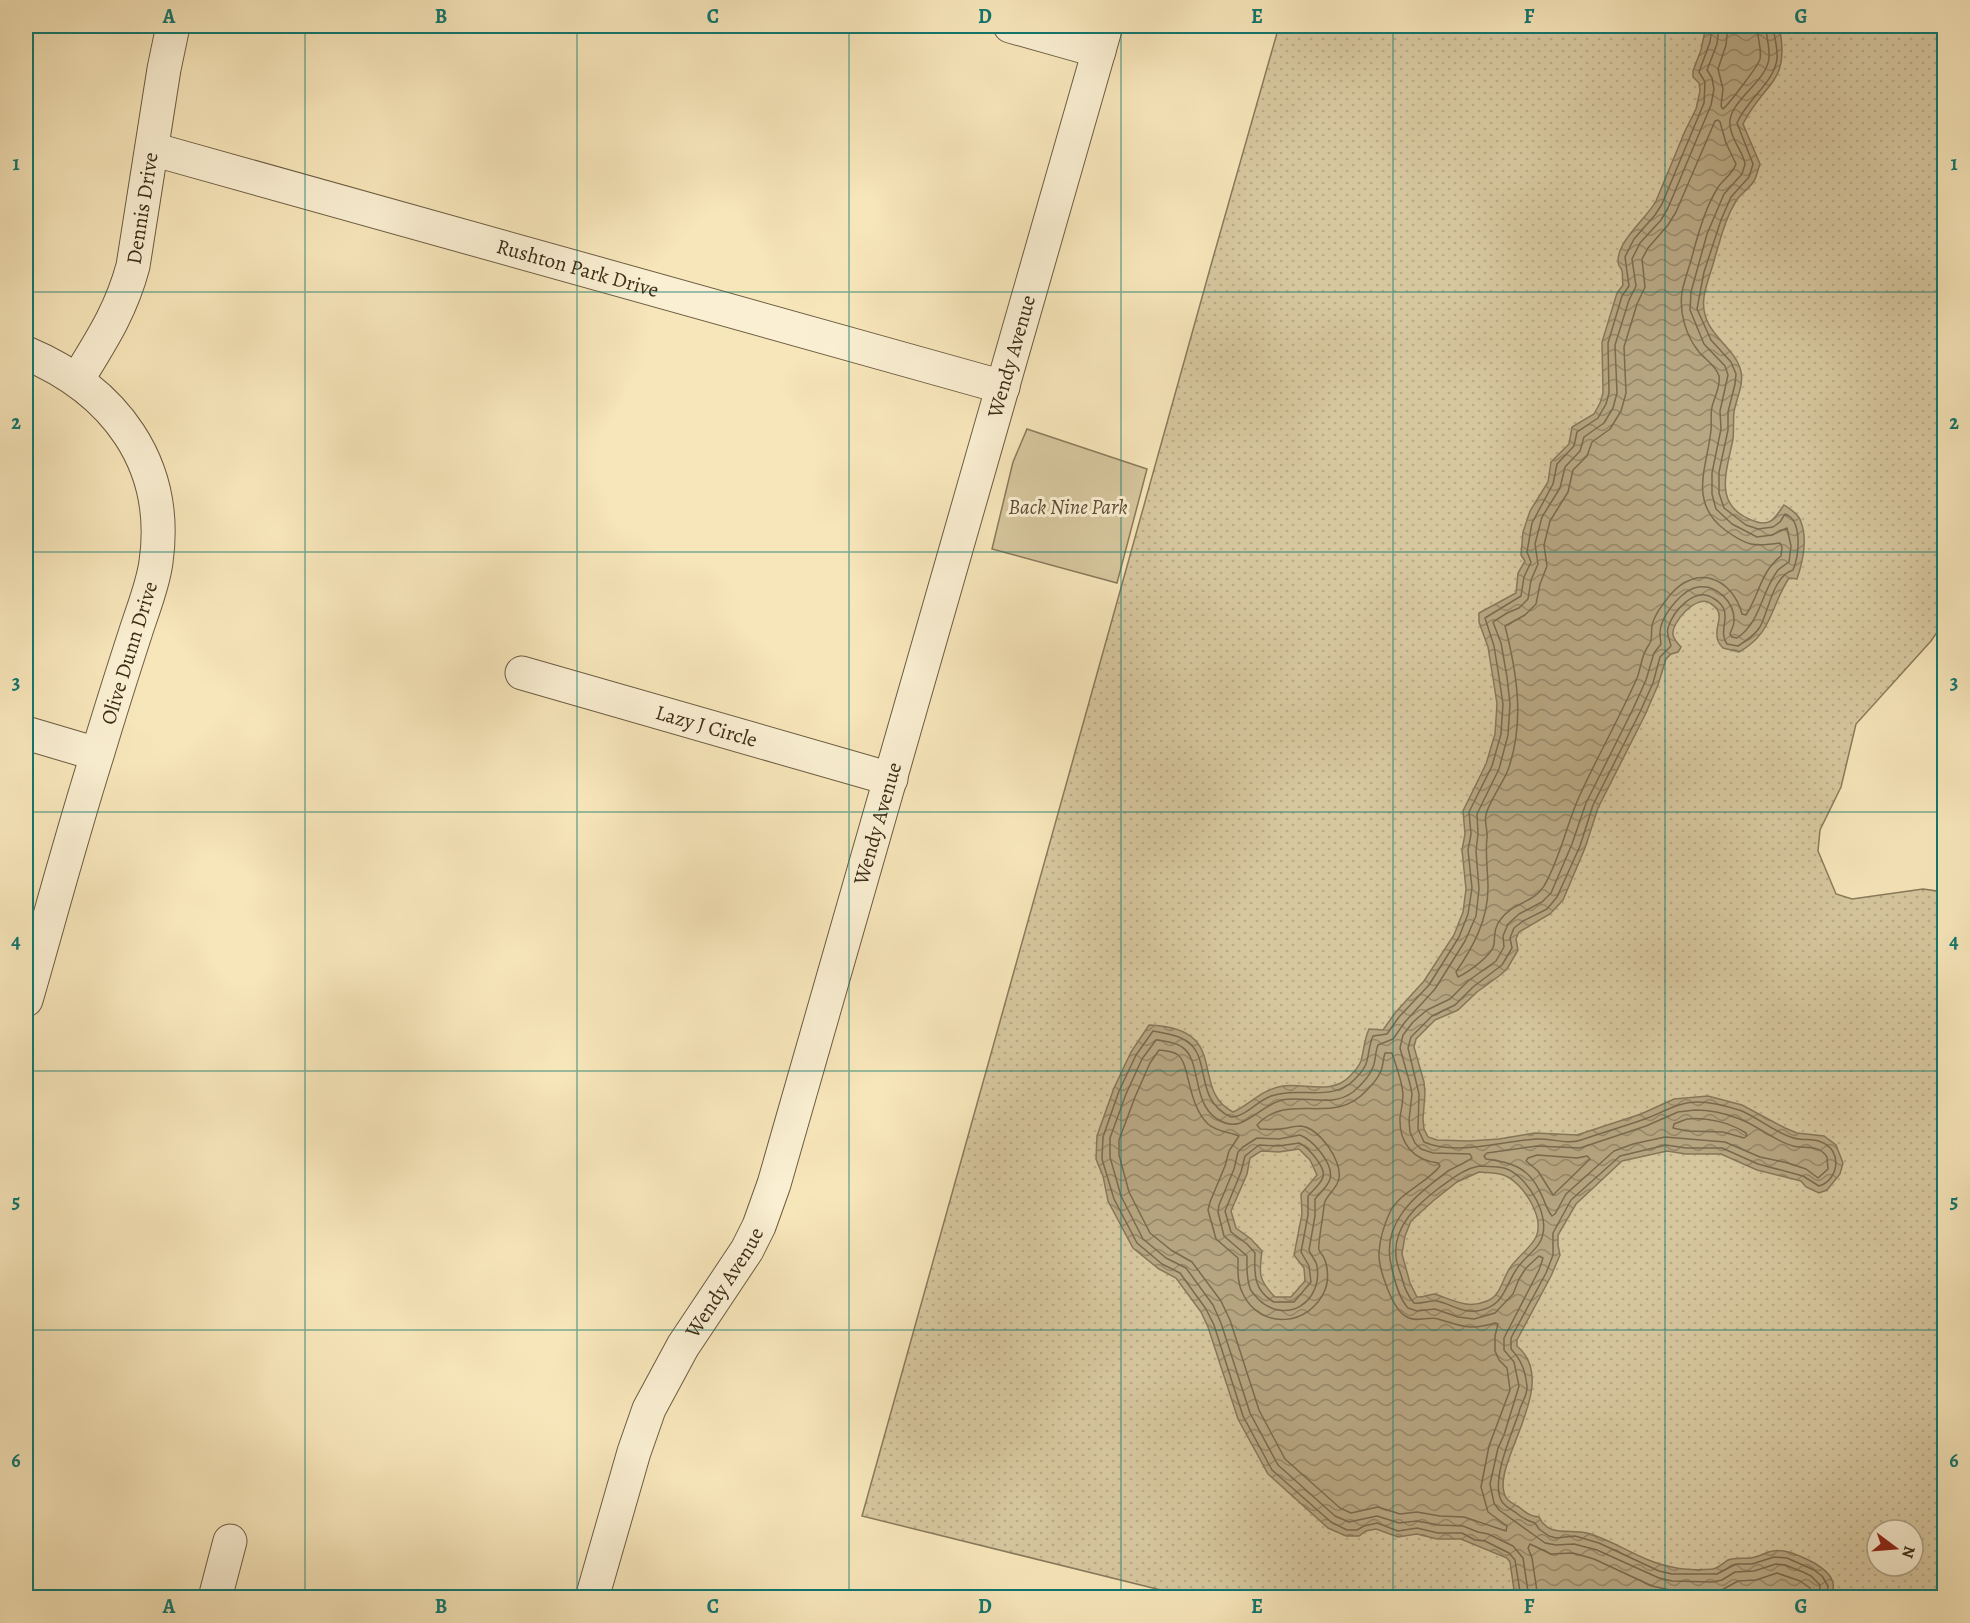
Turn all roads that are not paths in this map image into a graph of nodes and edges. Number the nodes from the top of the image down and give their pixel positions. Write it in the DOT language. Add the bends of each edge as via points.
graph roads {
  1 [pos="173,26"];
  2 [pos="1010,26"];
  3 [pos="1103,38"];
  4 [pos="152,149"];
  5 [pos="26,353"];
  6 [pos="77,380"];
  7 [pos="1003,387"];
  8 [pos="522,673"];
  9 [pos="26,734"];
  10 [pos="97,754"];
  11 [pos="891,779"];
  12 [pos="26,1000"];
  13 [pos="230,1541"];
  14 [pos="214,1598"];
  15 [pos="592,1598"];
  1 -- 4 [label="street, Dennis Drive"];
  2 -- 3 [label="street"];
  3 -- 7 [label="street, Wendy Avenue"];
  4 -- 6 [label="street, Dennis Drive" via="128,287 109,329"];
  4 -- 7 [label="street, Rushton Park Drive"];
  5 -- 6 [label="street, Olive Dunn Drive"];
  6 -- 10 [label="street, Olive Dunn Drive" via="126,427 141,451 150,476 158,531 149,591"];
  7 -- 11 [label="street, Wendy Avenue"];
  8 -- 11 [label="street, Lazy J Circle"];
  9 -- 10 [label="street"];
  10 -- 12 [label="street, Olive Dunn Drive"];
  11 -- 15 [label="street, Wendy Avenue" via="767,1206 747,1250 683,1346 649,1409"];
  13 -- 14 [label="street"];
}
